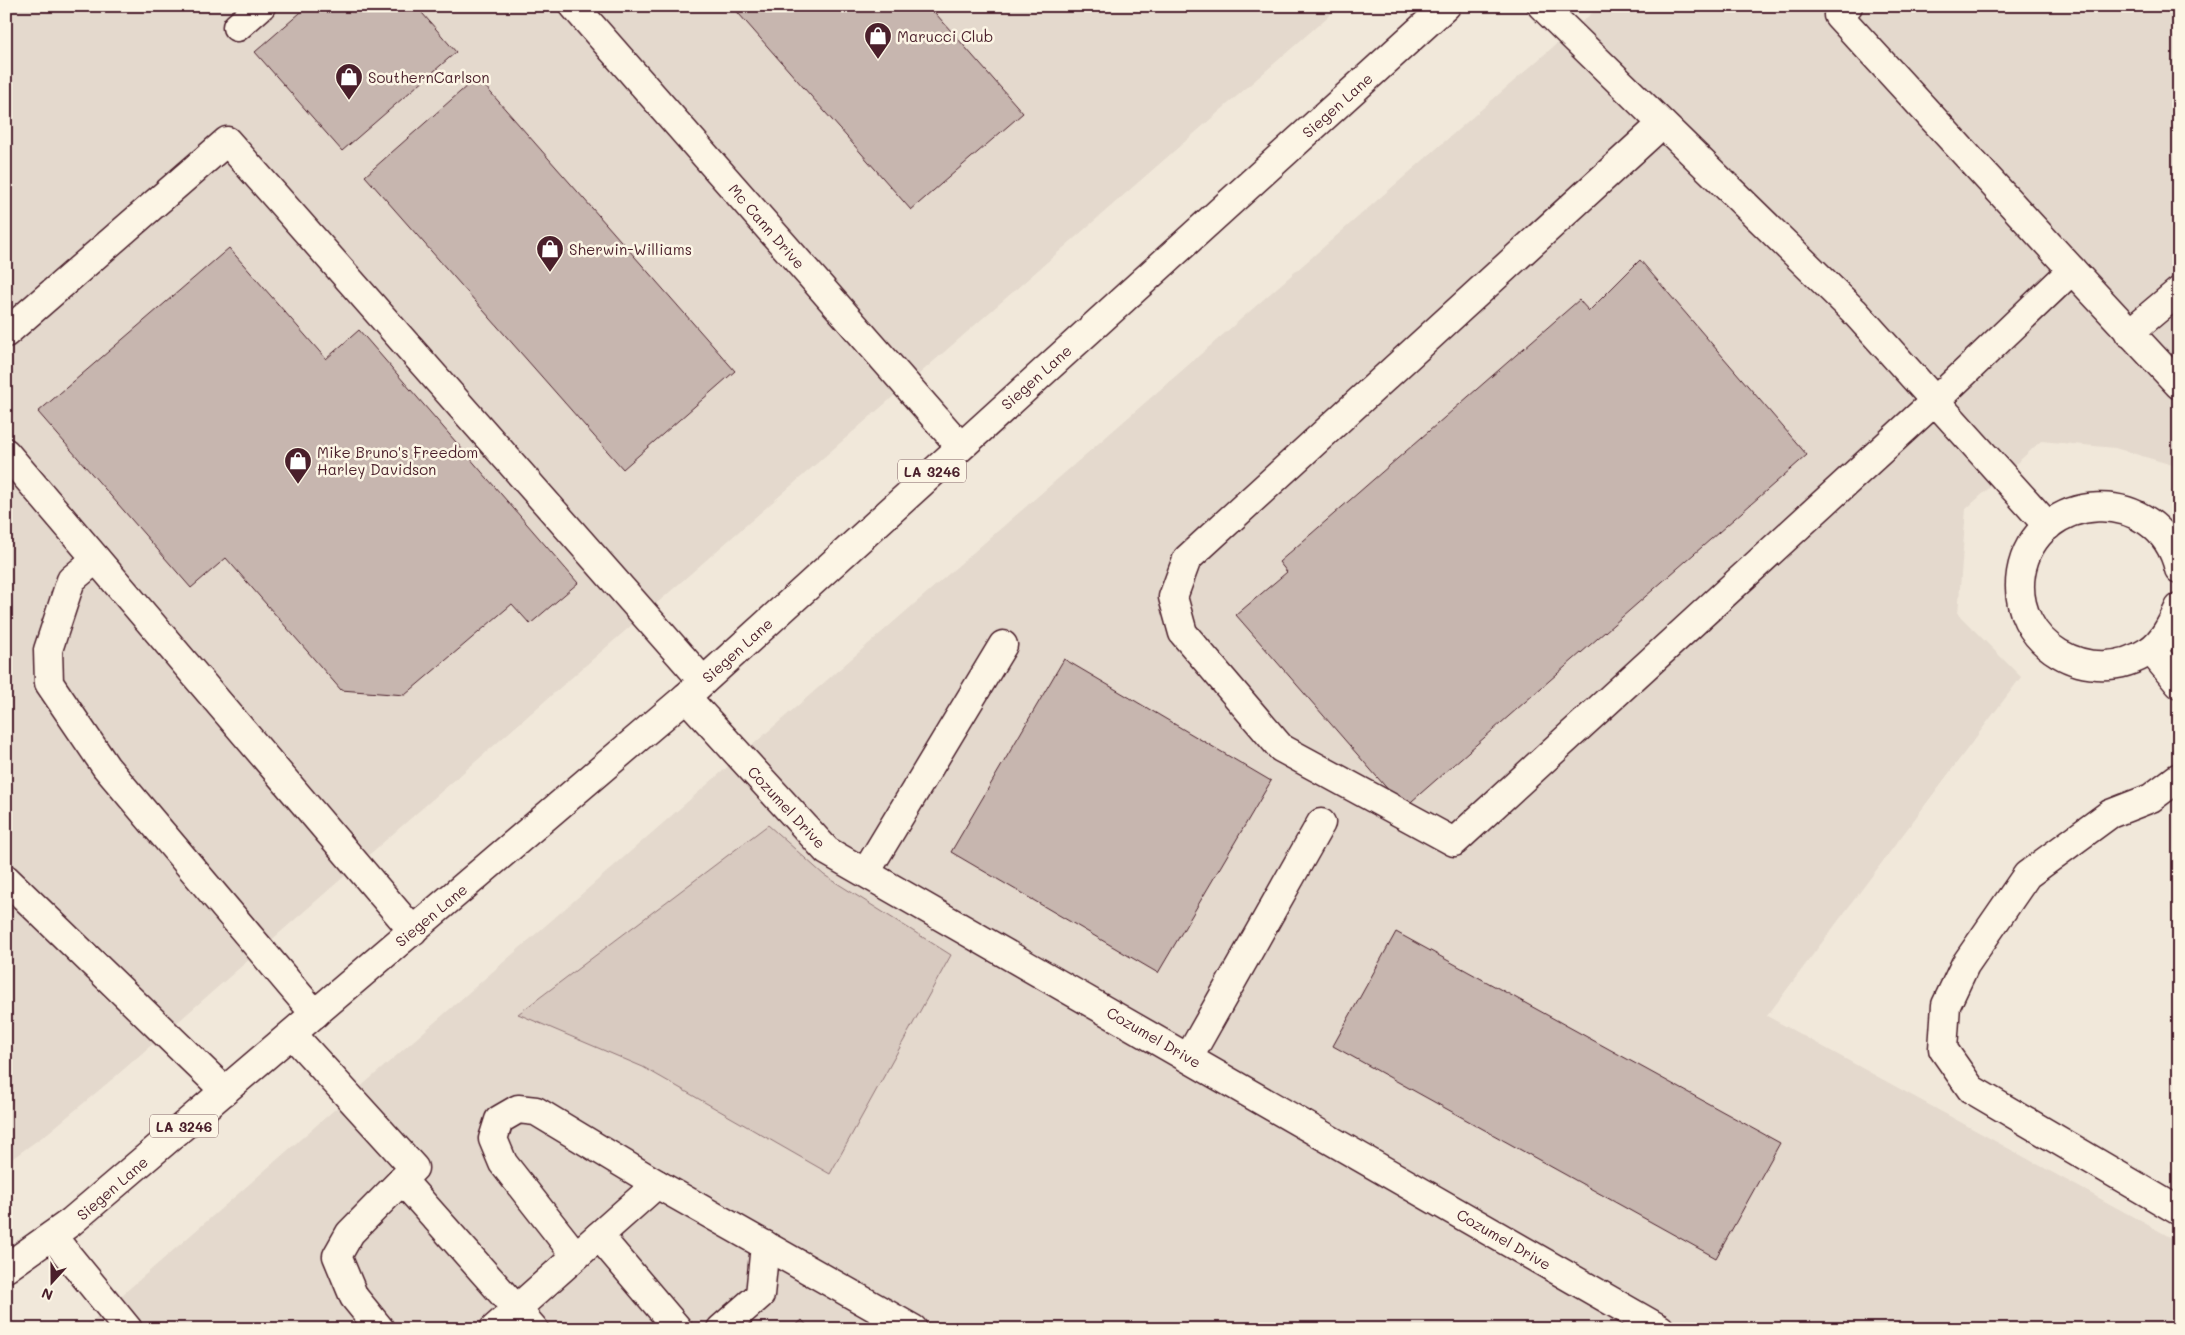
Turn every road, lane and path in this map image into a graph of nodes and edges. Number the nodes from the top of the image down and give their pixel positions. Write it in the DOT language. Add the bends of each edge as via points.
graph roads {
  1 [pos="261,6"];
  2 [pos="574,6"];
  3 [pos="1446,6"];
  4 [pos="1542,6"];
  5 [pos="1848,6"];
  6 [pos="237,27"];
  7 [pos="1662,124"];
  8 [pos="2072,270"];
  9 [pos="2179,291"];
  10 [pos="6,333"];
  11 [pos="2130,334"];
  12 [pos="2179,385"];
  13 [pos="1935,401"];
  14 [pos="960,446"];
  15 [pos="6,453"];
  16 [pos="2048,526"];
  17 [pos="96,558"];
  18 [pos="2179,569"];
  19 [pos="2179,608"];
  20 [pos="1003,645"];
  21 [pos="2151,650"];
  22 [pos="2179,684"];
  23 [pos="695,689"];
  24 [pos="2179,776"];
  25 [pos="1320,823"];
  26 [pos="866,872"];
  27 [pos="6,879"];
  28 [pos="413,931"];
  29 [pos="315,1014"];
  30 [pos="292,1034"];
  31 [pos="1189,1057"];
  32 [pos="225,1091"];
  33 [pos="402,1180"];
  34 [pos="657,1184"];
  35 [pos="2179,1211"];
  36 [pos="52,1236"];
  37 [pos="599,1236"];
  38 [pos="765,1245"];
  39 [pos="576,1256"];
  40 [pos="6,1268"];
  41 [pos="525,1319"];
  42 [pos="128,1329"];
  43 [pos="380,1329"];
  44 [pos="494,1329"];
  45 [pos="678,1329"];
  46 [pos="721,1329"];
  47 [pos="913,1329"];
  48 [pos="1660,1329"];
  1 -- 6 [label="main road"];
  2 -- 14 [label="main road, Mc Cann Drive"];
  3 -- 14 [label="main road, Siegen Lane / LA 3246"];
  4 -- 7 [label="main road"];
  5 -- 8 [label="main road" via="1838,15"];
  7 -- 13 [label="main road" via="1854,311"];
  7 -- 13 [label="main road" via="1187,559 1173,597 1183,633 1281,748 1454,842"];
  8 -- 11 [label="main road"];
  8 -- 13 [label="main road"];
  9 -- 11 [label="main road"];
  10 -- 23 [label="main road, Cozumel Drive" via="227,141"];
  11 -- 12 [label="main road"];
  13 -- 16 [label="main road"];
  14 -- 23 [label="main road, Siegen Lane / LA 3246"];
  15 -- 17 [label="main road"];
  16 -- 18 [label="main road" via="2069,512 2094,506 2120,508 2144,518 2163,535"];
  16 -- 21 [label="main road" via="2031,547 2021,573 2022,600 2031,626 2049,647 2072,661 2099,667 2126,663"];
  17 -- 28 [label="main road"];
  17 -- 29 [label="main road" via="71,580 48,650 49,683 106,767"];
  19 -- 21 [label="main road" via="2169,630"];
  20 -- 26 [label="main road"];
  21 -- 22 [label="main road"];
  23 -- 26 [label="main road, Cozumel Drive" via="827,851"];
  23 -- 28 [label="main road, Siegen Lane / LA 3246"];
  24 -- 35 [label="main road" via="2151,798 2110,814 2026,875 1965,965 1946,1005 1943,1049 1971,1089"];
  25 -- 31 [label="main road"];
  26 -- 31 [label="main road, Cozumel Drive"];
  27 -- 32 [label="main road"];
  28 -- 29 [label="main road, Siegen Lane / LA 3246"];
  29 -- 30 [label="main road, Siegen Lane / LA 3246"];
  30 -- 32 [label="main road, Siegen Lane / LA 3246"];
  30 -- 33 [label="main road" via="414,1168"];
  31 -- 48 [label="main road, Cozumel Drive"];
  32 -- 36 [label="main road, Siegen Lane / LA 3246"];
  33 -- 41 [label="main road"];
  33 -- 43 [label="main road" via="350,1233 337,1256 354,1297"];
  34 -- 37 [label="main road"];
  34 -- 38 [label="main road"];
  34 -- 39 [label="main road" via="536,1111 518,1109 500,1120 493,1139 503,1163"];
  36 -- 40 [label="main road, Siegen Lane / LA 3246"];
  36 -- 42 [label="main road"];
  37 -- 39 [label="main road"];
  37 -- 45 [label="main road"];
  38 -- 46 [label="main road" via="760,1295"];
  38 -- 47 [label="main road"];
  39 -- 41 [label="main road"];
  41 -- 44 [label="main road"];
}
